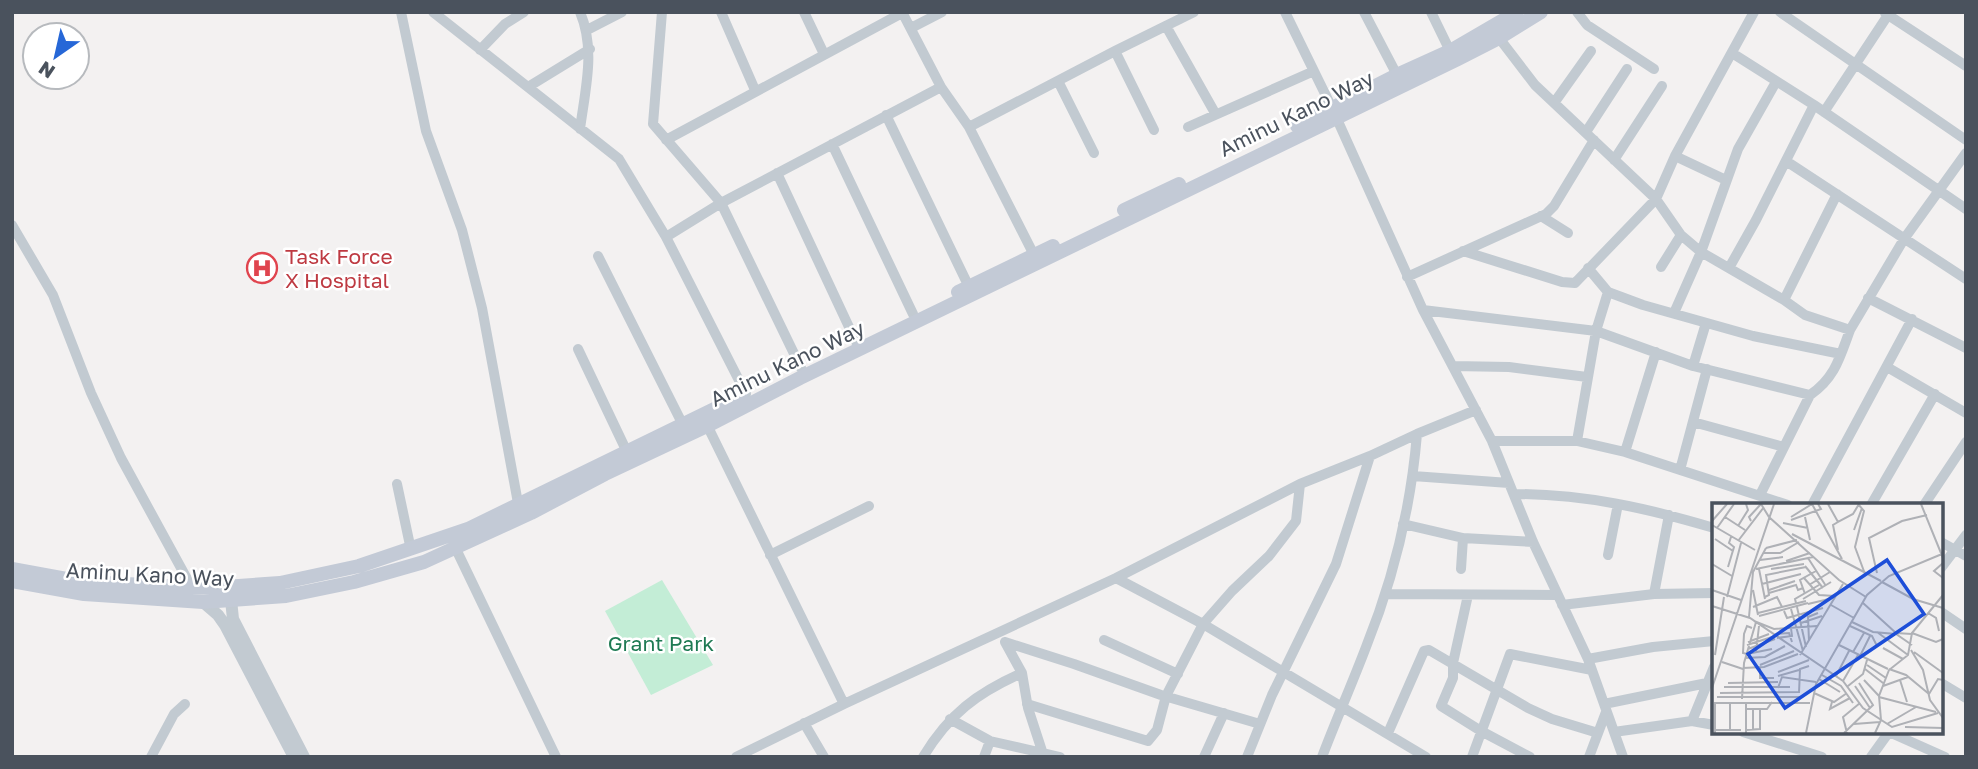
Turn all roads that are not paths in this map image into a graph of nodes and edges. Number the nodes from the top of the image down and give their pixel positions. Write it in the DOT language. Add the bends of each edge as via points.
graph roads {
  1 [pos="401,12"];
  2 [pos="433,12"];
  3 [pos="524,12"];
  4 [pos="580,12"];
  5 [pos="622,12"];
  6 [pos="662,12"];
  7 [pos="721,12"];
  8 [pos="804,12"];
  9 [pos="902,12"];
  10 [pos="942,12"];
  11 [pos="1194,12"];
  12 [pos="1285,12"];
  13 [pos="1364,12"];
  14 [pos="1431,12"];
  15 [pos="1541,12"];
  16 [pos="1577,12"];
  17 [pos="1754,12"];
  18 [pos="1780,12"];
  19 [pos="1508,14"];
  20 [pos="1886,14"];
  21 [pos="1166,26"];
  22 [pos="911,27"];
  23 [pos="587,30"];
  24 [pos="1499,38"];
  25 [pos="590,49"];
  26 [pos="480,50"];
  27 [pos="1115,51"];
  28 [pos="1450,51"];
  29 [pos="1591,51"];
  30 [pos="1732,53"];
  31 [pos="824,54"];
  32 [pos="1857,64"];
  33 [pos="1966,66"];
  34 [pos="1627,69"];
  35 [pos="1654,69"];
  36 [pos="1314,71"];
  37 [pos="1397,75"];
  38 [pos="1058,81"];
  39 [pos="1776,82"];
  40 [pos="1662,86"];
  41 [pos="528,87"];
  42 [pos="941,87"];
  43 [pos="755,90"];
  44 [pos="1555,103"];
  45 [pos="1814,105"];
  46 [pos="1824,111"];
  47 [pos="1214,113"];
  48 [pos="1334,113"];
  49 [pos="886,115"];
  50 [pos="969,127"];
  51 [pos="1188,127"];
  52 [pos="580,129"];
  53 [pos="1154,130"];
  54 [pos="1590,136"];
  55 [pos="666,140"];
  56 [pos="1966,140"];
  57 [pos="832,144"];
  58 [pos="1094,153"];
  59 [pos="1966,153"];
  60 [pos="1675,156"];
  61 [pos="1614,160"];
  62 [pos="1786,161"];
  63 [pos="777,173"];
  64 [pos="1726,180"];
  65 [pos="1939,191"];
  66 [pos="1837,194"];
  67 [pos="1656,199"];
  68 [pos="720,203"];
  69 [pos="1966,209"];
  70 [pos="1541,216"];
  71 [pos="12,225"];
  72 [pos="1568,233"];
  73 [pos="1681,235"];
  74 [pos="666,237"];
  75 [pos="1904,239"];
  76 [pos="1463,251"];
  77 [pos="1701,252"];
  78 [pos="1034,255"];
  79 [pos="598,256"];
  80 [pos="1661,267"];
  81 [pos="1588,268"];
  82 [pos="1728,268"];
  83 [pos="1407,277"];
  84 [pos="1966,279"];
  85 [pos="969,286"];
  86 [pos="1608,292"];
  87 [pos="1868,298"];
  88 [pos="1784,300"];
  89 [pos="1423,310"];
  90 [pos="1674,313"];
  91 [pos="913,314"];
  92 [pos="1912,319"];
  93 [pos="1706,323"];
  94 [pos="1850,330"];
  95 [pos="1596,331"];
  96 [pos="856,342"];
  97 [pos="1966,348"];
  98 [pos="578,349"];
  99 [pos="1656,352"];
  100 [pos="1841,354"];
  101 [pos="1453,366"];
  102 [pos="1693,366"];
  103 [pos="1887,367"];
  104 [pos="800,368"];
  105 [pos="1707,369"];
  106 [pos="1587,377"];
  107 [pos="746,394"];
  108 [pos="1935,394"];
  109 [pos="1810,395"];
  110 [pos="1476,410"];
  111 [pos="1966,413"];
  112 [pos="705,421"];
  113 [pos="1692,422"];
  114 [pos="684,425"];
  115 [pos="1417,434"];
  116 [pos="1492,441"];
  117 [pos="1577,441"];
  118 [pos="1966,442"];
  119 [pos="1784,447"];
  120 [pos="1625,452"];
  121 [pos="627,453"];
  122 [pos="1370,456"];
  123 [pos="1681,470"];
  124 [pos="1413,476"];
  125 [pos="1509,483"];
  126 [pos="397,484"];
  127 [pos="1300,484"];
  128 [pos="1514,494"];
  129 [pos="1760,495"];
  130 [pos="518,503"];
  131 [pos="1782,503"];
  132 [pos="1813,503"];
  133 [pos="1872,503"];
  134 [pos="1925,503"];
  135 [pos="1618,504"];
  136 [pos="869,506"];
  137 [pos="1669,515"];
  138 [pos="1403,524"];
  139 [pos="1712,527"];
  140 [pos="1966,535"];
  141 [pos="1463,538"];
  142 [pos="1532,542"];
  143 [pos="1943,543"];
  144 [pos="455,547"];
  145 [pos="1956,549"];
  146 [pos="406,552"];
  147 [pos="770,555"];
  148 [pos="1608,555"];
  149 [pos="1966,556"];
  150 [pos="1943,565"];
  151 [pos="405,568"];
  152 [pos="12,569"];
  153 [pos="1461,569"];
  154 [pos="1116,578"];
  155 [pos="12,581"];
  156 [pos="192,588"];
  157 [pos="1712,593"];
  158 [pos="1385,594"];
  159 [pos="1654,594"];
  160 [pos="1468,595"];
  161 [pos="231,600"];
  162 [pos="1560,600"];
  163 [pos="203,601"];
  164 [pos="1943,613"];
  165 [pos="1203,624"];
  166 [pos="1966,629"];
  167 [pos="1000,632"];
  168 [pos="1104,640"];
  169 [pos="1712,641"];
  170 [pos="1006,642"];
  171 [pos="1588,659"];
  172 [pos="1453,663"];
  173 [pos="1592,670"];
  174 [pos="1284,672"];
  175 [pos="1712,672"];
  176 [pos="1021,673"];
  177 [pos="1178,674"];
  178 [pos="1707,683"];
  179 [pos="1943,684"];
  180 [pos="1498,689"];
  181 [pos="1166,696"];
  182 [pos="1966,698"];
  183 [pos="185,704"];
  184 [pos="844,704"];
  185 [pos="1027,704"];
  186 [pos="1341,706"];
  187 [pos="1605,708"];
  188 [pos="1224,713"];
  189 [pos="950,719"];
  190 [pos="1692,721"];
  191 [pos="804,723"];
  192 [pos="1260,724"];
  193 [pos="1712,725"];
  194 [pos="1481,732"];
  195 [pos="1614,732"];
  196 [pos="1388,733"];
  197 [pos="1598,733"];
  198 [pos="1750,734"];
  199 [pos="1888,734"];
  200 [pos="1902,735"];
  201 [pos="990,741"];
  202 [pos="1044,755"];
  203 [pos="151,757"];
  204 [pos="295,757"];
  205 [pos="304,757"];
  206 [pos="556,757"];
  207 [pos="737,757"];
  208 [pos="824,757"];
  209 [pos="923,757"];
  210 [pos="984,757"];
  211 [pos="1060,757"];
  212 [pos="1204,757"];
  213 [pos="1247,757"];
  214 [pos="1322,757"];
  215 [pos="1426,757"];
  216 [pos="1472,757"];
  217 [pos="1530,757"];
  218 [pos="1589,757"];
  219 [pos="1623,757"];
  220 [pos="1822,757"];
  221 [pos="1871,757"];
  222 [pos="1945,757"];
  1 -- 130 [label="street" via="426,131 462,230 482,308"];
  2 -- 26 [label="street"];
  3 -- 26 [label="street"];
  4 -- 23 [label="street"];
  5 -- 23 [label="street"];
  6 -- 55 [label="street" via="653,124"];
  7 -- 43 [label="street"];
  8 -- 31 [label="street"];
  9 -- 22 [label="street"];
  9 -- 31 [label="street"];
  10 -- 22 [label="street"];
  11 -- 21 [label="street"];
  12 -- 36 [label="street"];
  13 -- 37 [label="street"];
  14 -- 28 [label="street"];
  15 -- 24 [label="main road, Aminu Kano Way"];
  16 -- 35 [label="street" via="1587,25"];
  17 -- 30 [label="street"];
  18 -- 32 [label="street"];
  19 -- 28 [label="main road, Aminu Kano Way"];
  20 -- 32 [label="street"];
  20 -- 33 [label="street"];
  21 -- 27 [label="street"];
  21 -- 47 [label="street"];
  22 -- 42 [label="street"];
  23 -- 25 [label="street"];
  24 -- 44 [label="street"];
  24 -- 48 [label="main road, Aminu Kano Way"];
  25 -- 41 [label="street"];
  25 -- 52 [label="street"];
  26 -- 41 [label="street"];
  27 -- 38 [label="street"];
  27 -- 53 [label="street"];
  28 -- 37 [label="main road, Aminu Kano Way"];
  29 -- 44 [label="street"];
  30 -- 39 [label="street"];
  30 -- 60 [label="street"];
  31 -- 43 [label="street"];
  32 -- 46 [label="street"];
  32 -- 56 [label="street"];
  34 -- 54 [label="street"];
  36 -- 47 [label="street"];
  36 -- 48 [label="street"];
  37 -- 48 [label="main road, Aminu Kano Way"];
  38 -- 50 [label="street"];
  38 -- 58 [label="street"];
  39 -- 45 [label="street"];
  39 -- 64 [label="street"];
  40 -- 61 [label="street"];
  41 -- 52 [label="street"];
  42 -- 49 [label="street"];
  42 -- 50 [label="street"];
  43 -- 55 [label="street"];
  44 -- 54 [label="street"];
  45 -- 46 [label="street"];
  45 -- 62 [label="street"];
  46 -- 65 [label="street"];
  47 -- 51 [label="street"];
  48 -- 78 [label="main road, Aminu Kano Way"];
  48 -- 83 [label="street"];
  48 -- 112 [label="main road, Aminu Kano Way"];
  49 -- 57 [label="street"];
  49 -- 85 [label="street"];
  50 -- 78 [label="street"];
  52 -- 74 [label="street" via="619,159"];
  54 -- 61 [label="street"];
  54 -- 70 [label="street" via="1554,206"];
  55 -- 68 [label="street"];
  57 -- 63 [label="street"];
  57 -- 91 [label="street"];
  59 -- 65 [label="street"];
  60 -- 64 [label="street"];
  60 -- 67 [label="street"];
  61 -- 67 [label="street"];
  62 -- 66 [label="street"];
  62 -- 82 [label="street"];
  63 -- 68 [label="street"];
  63 -- 96 [label="street"];
  64 -- 77 [label="street"];
  65 -- 69 [label="street"];
  65 -- 75 [label="street"];
  66 -- 75 [label="street"];
  66 -- 88 [label="street"];
  67 -- 73 [label="street"];
  67 -- 81 [label="street"];
  68 -- 74 [label="street"];
  68 -- 104 [label="street"];
  70 -- 72 [label="street"];
  70 -- 76 [label="street"];
  71 -- 156 [label="street" via="53,295 121,458"];
  73 -- 77 [label="street"];
  73 -- 80 [label="street"];
  74 -- 107 [label="street"];
  75 -- 84 [label="street"];
  75 -- 87 [label="street"];
  76 -- 81 [label="street" via="1569,283 1575,283"];
  76 -- 83 [label="street"];
  77 -- 82 [label="street"];
  77 -- 90 [label="street"];
  78 -- 85 [label="main road, Aminu Kano Way"];
  79 -- 114 [label="street"];
  81 -- 86 [label="street"];
  82 -- 88 [label="street"];
  83 -- 89 [label="street"];
  85 -- 91 [label="main road, Aminu Kano Way"];
  86 -- 90 [label="street"];
  86 -- 95 [label="street"];
  87 -- 92 [label="street"];
  87 -- 94 [label="street"];
  88 -- 94 [label="street" via="1817,320"];
  89 -- 95 [label="street"];
  89 -- 101 [label="street"];
  90 -- 93 [label="street"];
  91 -- 96 [label="main road, Aminu Kano Way"];
  92 -- 97 [label="street"];
  92 -- 103 [label="street"];
  93 -- 100 [label="street"];
  93 -- 102 [label="street"];
  94 -- 100 [label="street"];
  95 -- 99 [label="street"];
  95 -- 106 [label="street"];
  96 -- 104 [label="main road, Aminu Kano Way"];
  98 -- 121 [label="street"];
  99 -- 102 [label="street"];
  99 -- 120 [label="street"];
  100 -- 109 [label="street" via="1824,385"];
  101 -- 106 [label="street" via="1509,367"];
  101 -- 110 [label="street"];
  102 -- 105 [label="street"];
  103 -- 108 [label="street"];
  103 -- 132 [label="street"];
  104 -- 107 [label="main road, Aminu Kano Way"];
  105 -- 109 [label="street"];
  105 -- 113 [label="street"];
  106 -- 117 [label="street"];
  107 -- 112 [label="main road, Aminu Kano Way"];
  108 -- 111 [label="street"];
  108 -- 133 [label="street"];
  109 -- 119 [label="street"];
  110 -- 115 [label="street"];
  110 -- 116 [label="street"];
  112 -- 114 [label="main road, Aminu Kano Way"];
  112 -- 144 [label="main road, Aminu Kano Way" via="531,513"];
  112 -- 147 [label="street"];
  113 -- 119 [label="street"];
  113 -- 123 [label="street"];
  114 -- 121 [label="main road, Aminu Kano Way"];
  115 -- 122 [label="street"];
  115 -- 124 [label="street"];
  116 -- 117 [label="street"];
  116 -- 125 [label="street"];
  117 -- 120 [label="street"];
  118 -- 134 [label="street"];
  119 -- 129 [label="street"];
  120 -- 123 [label="street"];
  121 -- 130 [label="main road, Aminu Kano Way"];
  122 -- 127 [label="street"];
  122 -- 174 [label="street" via="1336,564"];
  123 -- 129 [label="street"];
  124 -- 125 [label="street"];
  124 -- 138 [label="street"];
  125 -- 128 [label="street"];
  126 -- 146 [label="street"];
  127 -- 154 [label="street"];
  127 -- 165 [label="street" via="1296,521"];
  128 -- 135 [label="street" via="1576,496"];
  128 -- 142 [label="street"];
  129 -- 131 [label="street"];
  130 -- 146 [label="main road, Aminu Kano Way" via="468,529"];
  135 -- 137 [label="street"];
  135 -- 148 [label="street"];
  136 -- 147 [label="street"];
  137 -- 139 [label="street"];
  137 -- 159 [label="street"];
  138 -- 141 [label="street"];
  138 -- 158 [label="street"];
  140 -- 145 [label="street"];
  141 -- 142 [label="street"];
  141 -- 153 [label="street"];
  142 -- 162 [label="street"];
  143 -- 145 [label="street"];
  144 -- 151 [label="main road, Aminu Kano Way"];
  144 -- 206 [label="street"];
  145 -- 149 [label="street"];
  145 -- 150 [label="street"];
  146 -- 151 [label="main road"];
  146 -- 156 [label="main road, Aminu Kano Way" via="280,583"];
  147 -- 184 [label="street"];
  151 -- 161 [label="main road, Aminu Kano Way" via="285,596"];
  152 -- 156 [label="main road, Aminu Kano Way" via="83,582"];
  154 -- 165 [label="street"];
  154 -- 167 [label="street"];
  155 -- 163 [label="main road, Aminu Kano Way" via="84,594"];
  157 -- 159 [label="street"];
  158 -- 160 [label="street"];
  158 -- 186 [label="street"];
  159 -- 162 [label="street"];
  160 -- 162 [label="street"];
  160 -- 172 [label="street"];
  161 -- 163 [label="main road, Aminu Kano Way"];
  161 -- 205 [label="street" via="233,619"];
  162 -- 171 [label="street"];
  163 -- 204 [label="street" via="225,625"];
  164 -- 166 [label="street"];
  165 -- 174 [label="street"];
  165 -- 177 [label="street"];
  167 -- 170 [label="street"];
  167 -- 184 [label="street"];
  168 -- 177 [label="street"];
  169 -- 171 [label="street"];
  170 -- 176 [label="street"];
  170 -- 181 [label="street"];
  171 -- 173 [label="street"];
  172 -- 180 [label="street"];
  172 -- 194 [label="street" via="1453,678 1441,706"];
  172 -- 196 [label="street" via="1424,651"];
  173 -- 180 [label="street" via="1512,653"];
  173 -- 187 [label="street"];
  174 -- 186 [label="street"];
  174 -- 192 [label="street"];
  175 -- 178 [label="street"];
  176 -- 185 [label="street"];
  176 -- 189 [label="street" via="985,691"];
  177 -- 181 [label="street"];
  178 -- 187 [label="street"];
  178 -- 190 [label="street"];
  179 -- 182 [label="street"];
  180 -- 194 [label="street"];
  180 -- 197 [label="street" via="1552,719"];
  181 -- 185 [label="street" via="1157,730 1149,741"];
  181 -- 188 [label="street"];
  183 -- 203 [label="street" via="174,714"];
  184 -- 191 [label="street"];
  185 -- 202 [label="street"];
  186 -- 196 [label="street"];
  186 -- 214 [label="street"];
  187 -- 195 [label="street"];
  187 -- 197 [label="street"];
  188 -- 192 [label="street"];
  188 -- 212 [label="street"];
  189 -- 201 [label="street"];
  189 -- 209 [label="street"];
  190 -- 193 [label="street"];
  190 -- 195 [label="street"];
  191 -- 207 [label="street"];
  191 -- 208 [label="street"];
  192 -- 213 [label="street"];
  194 -- 216 [label="street"];
  194 -- 217 [label="street"];
  195 -- 219 [label="street"];
  196 -- 215 [label="street"];
  197 -- 218 [label="street"];
  198 -- 220 [label="street"];
  199 -- 221 [label="street"];
  200 -- 222 [label="street"];
  201 -- 202 [label="street"];
  201 -- 210 [label="street"];
  202 -- 211 [label="street"];
}
